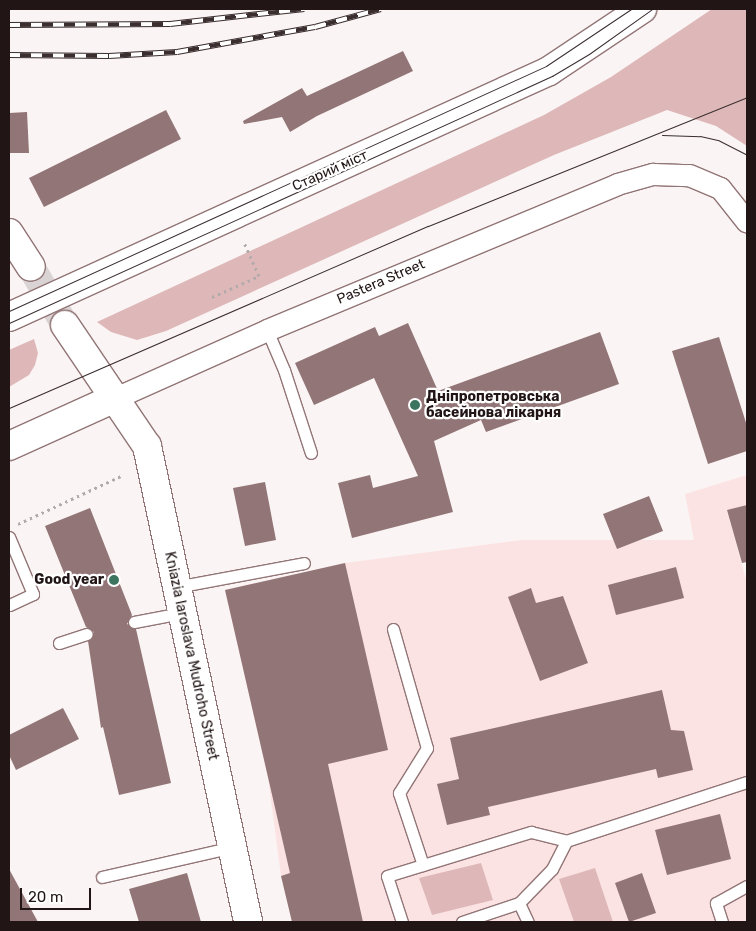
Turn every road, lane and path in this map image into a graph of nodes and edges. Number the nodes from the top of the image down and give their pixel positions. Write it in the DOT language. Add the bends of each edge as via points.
graph roads {
  1 [pos="642,9"];
  2 [pos="747,222"];
  3 [pos="9,233"];
  4 [pos="244,242"];
  5 [pos="20,260"];
  6 [pos="212,297"];
  7 [pos="9,317"];
  8 [pos="65,326"];
  9 [pos="267,330"];
  10 [pos="113,398"];
  11 [pos="9,446"];
  12 [pos="311,453"];
  13 [pos="121,476"];
  14 [pos="9,529"];
  15 [pos="9,537"];
  16 [pos="304,563"];
  17 [pos="179,600"];
  18 [pos="9,605"];
  19 [pos="134,622"];
  20 [pos="393,629"];
  21 [pos="87,634"];
  22 [pos="59,643"];
  23 [pos="747,782"];
  24 [pos="566,841"];
  25 [pos="232,847"];
  26 [pos="423,865"];
  27 [pos="102,877"];
  28 [pos="747,886"];
  29 [pos="519,903"];
  30 [pos="248,922"];
  31 [pos="402,922"];
  32 [pos="462,922"];
  33 [pos="528,922"];
  34 [pos="722,922"];
  1 -- 7 [label="main road, Старий міст" via="549,71"];
  2 -- 9 [label="street, Pastera Street" via="720,188 689,175 653,174 617,184"];
  3 -- 5 [label="main road"];
  4 -- 6 [label="path" via="259,276"];
  8 -- 10 [label="main road, Kniazia Iaroslava Mudroho Street"];
  9 -- 10 [label="street, Pastera Street"];
  9 -- 12 [label="lane" via="284,370"];
  10 -- 11 [label="main road, Pastera Street"];
  10 -- 17 [label="main road, Kniazia Iaroslava Mudroho Street" via="147,446"];
  13 -- 14 [label="path"];
  15 -- 18 [label="lane" via="33,594"];
  16 -- 17 [label="lane"];
  17 -- 19 [label="lane"];
  17 -- 25 [label="main road, Kniazia Iaroslava Mudroho Street"];
  20 -- 26 [label="lane" via="427,748 398,793"];
  21 -- 22 [label="lane"];
  23 -- 24 [label="lane"];
  24 -- 26 [label="lane" via="531,832"];
  24 -- 29 [label="lane" via="552,869"];
  25 -- 27 [label="lane"];
  25 -- 30 [label="main road, Kniazia Iaroslava Mudroho Street"];
  26 -- 31 [label="lane" via="387,876"];
  28 -- 34 [label="lane" via="716,903"];
  29 -- 32 [label="lane"];
  29 -- 33 [label="lane"];
}
